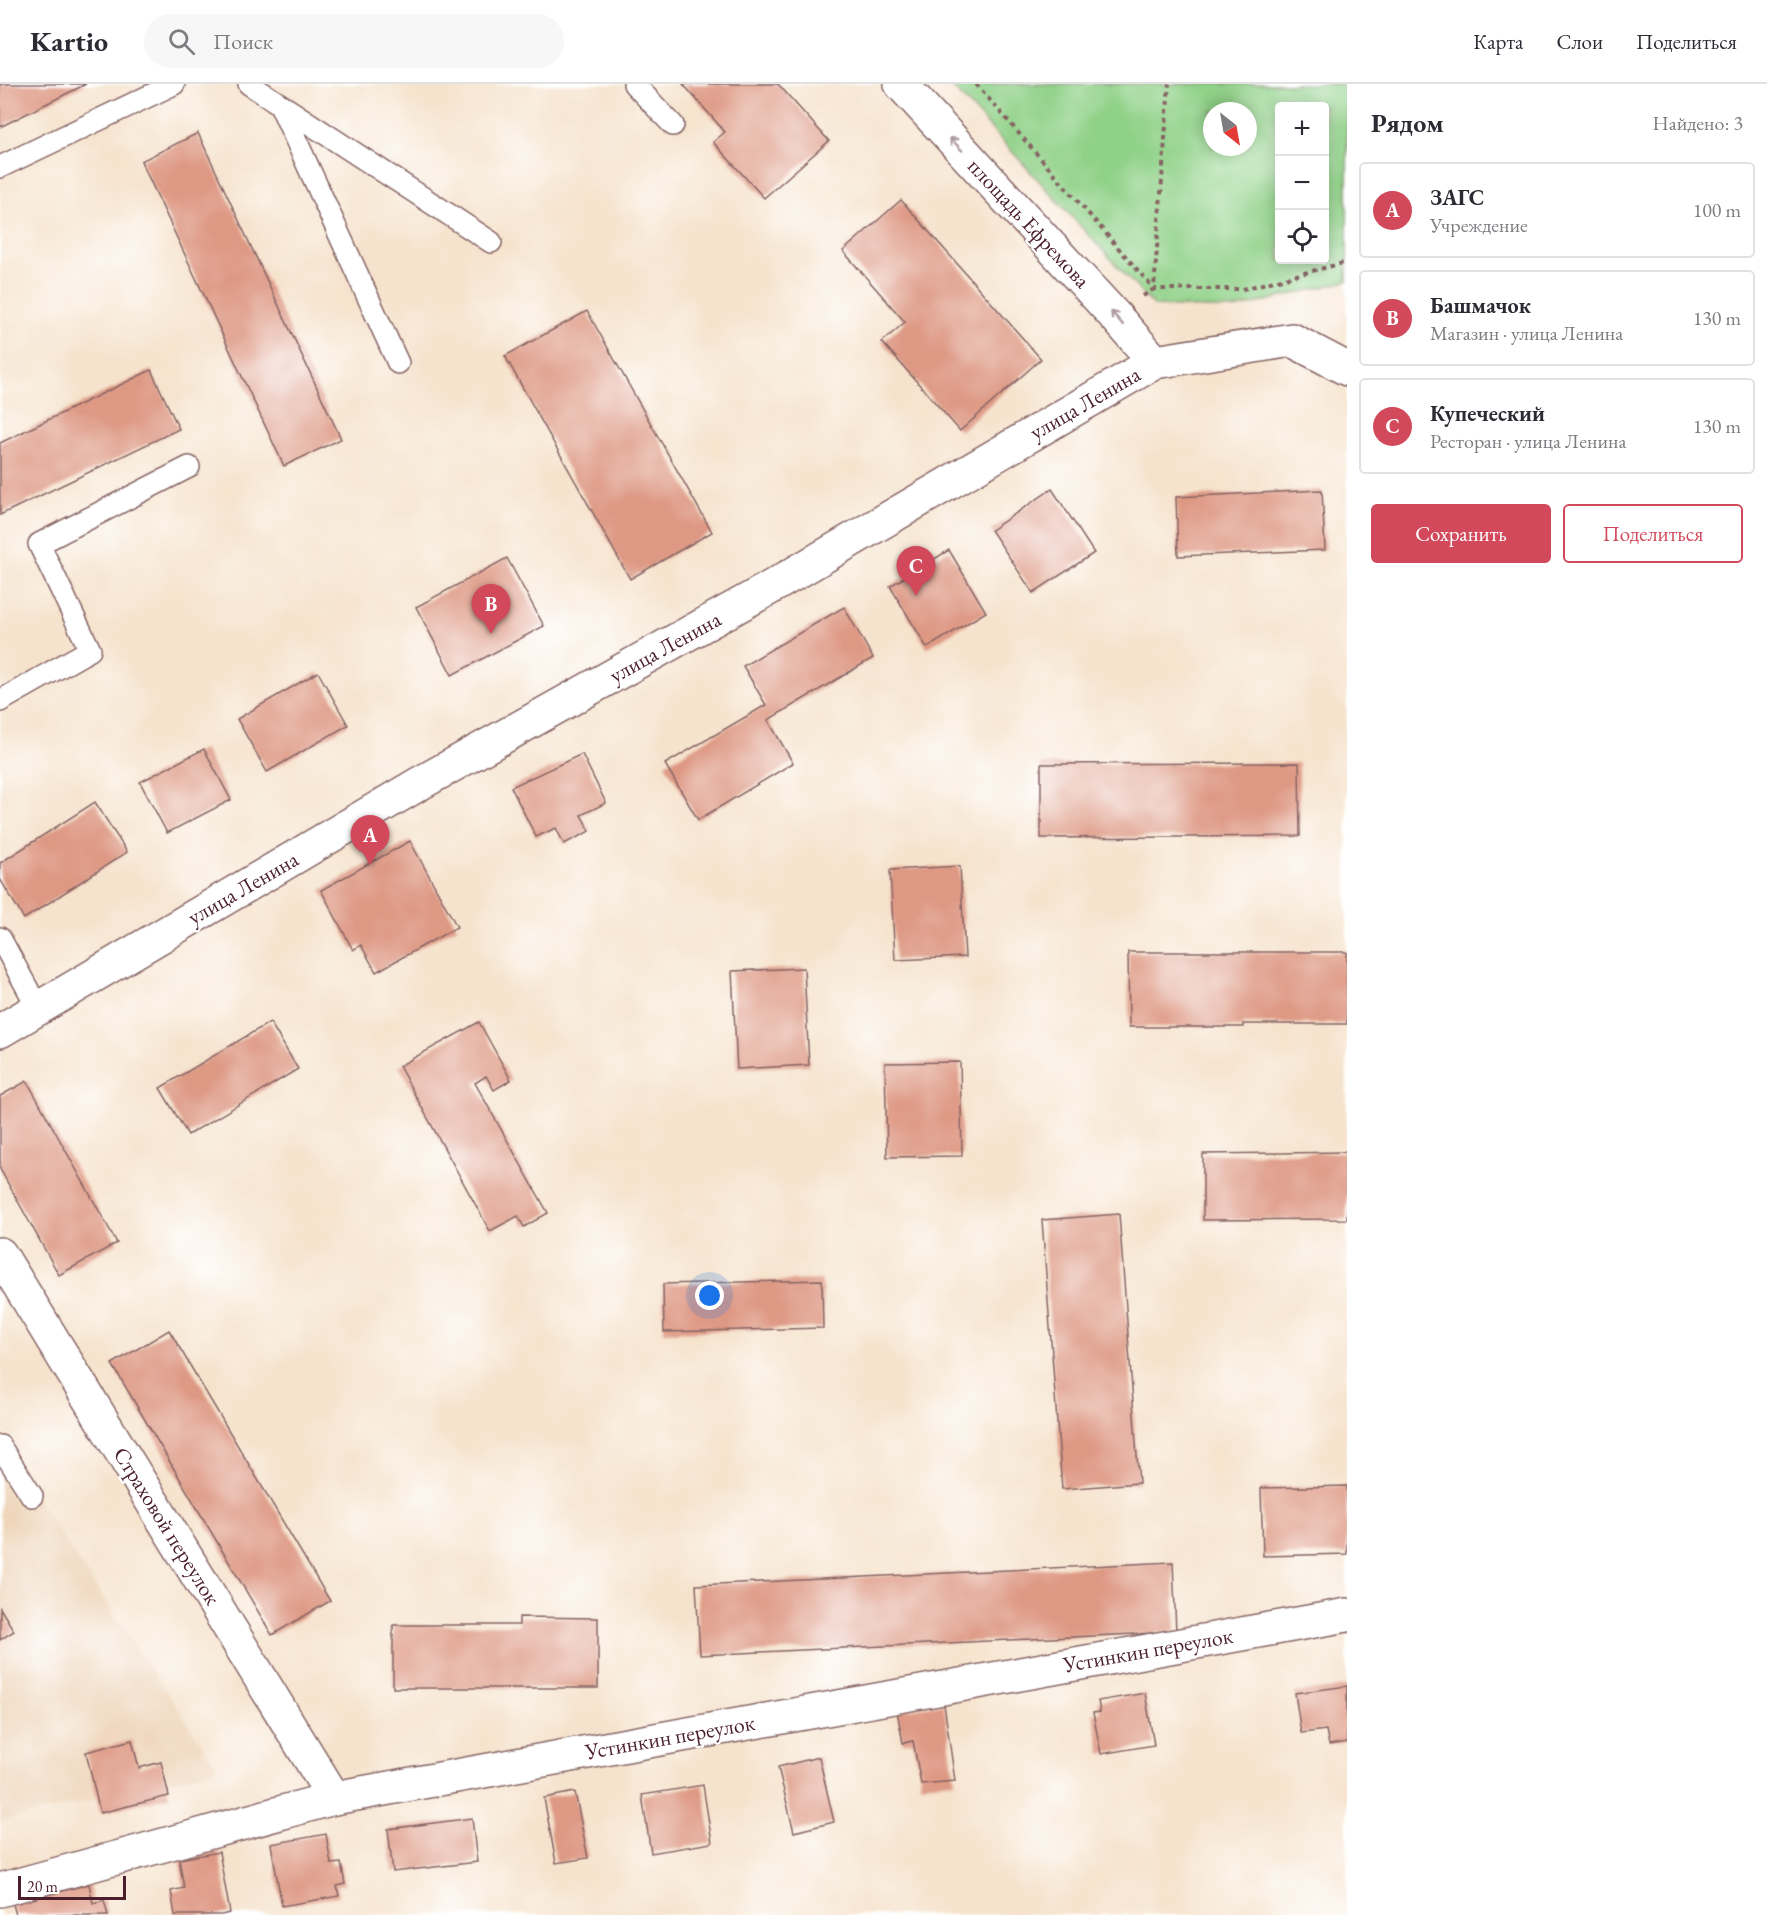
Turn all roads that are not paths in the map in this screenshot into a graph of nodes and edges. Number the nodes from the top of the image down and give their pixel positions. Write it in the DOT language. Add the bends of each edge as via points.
graph roads {
  1 [pos="174,84"];
  2 [pos="249,84"];
  3 [pos="634,84"];
  4 [pos="901,84"];
  5 [pos="280,104"];
  6 [pos="673,124"];
  7 [pos="0,167"];
  8 [pos="491,242"];
  9 [pos="1155,362"];
  10 [pos="398,363"];
  11 [pos="1347,369"];
  12 [pos="189,467"];
  13 [pos="0,700"];
  14 [pos="0,938"];
  15 [pos="38,1008"];
  16 [pos="0,1031"];
  17 [pos="0,1254"];
  18 [pos="0,1446"];
  19 [pos="32,1496"];
  20 [pos="1347,1614"];
  21 [pos="334,1798"];
  22 [pos="0,1890"];
  1 -- 7 [label="lane"];
  2 -- 5 [label="lane"];
  3 -- 6 [label="lane"];
  9 -- 4 [label="street, площадь Ефремова, one-way"];
  5 -- 8 [label="lane"];
  5 -- 10 [label="lane"];
  9 -- 11 [label="street, улица Ленина" via="1292,340"];
  9 -- 15 [label="street, улица Ленина" via="768,589 417,785"];
  12 -- 13 [label="lane" via="39,544 90,650"];
  14 -- 15 [label="lane"];
  15 -- 16 [label="street, улица Ленина"];
  17 -- 21 [label="street, Страховой переулок"];
  18 -- 19 [label="lane"];
  20 -- 21 [label="street, Устинкин переулок"];
  21 -- 22 [label="street, Устинкин переулок"];
}
